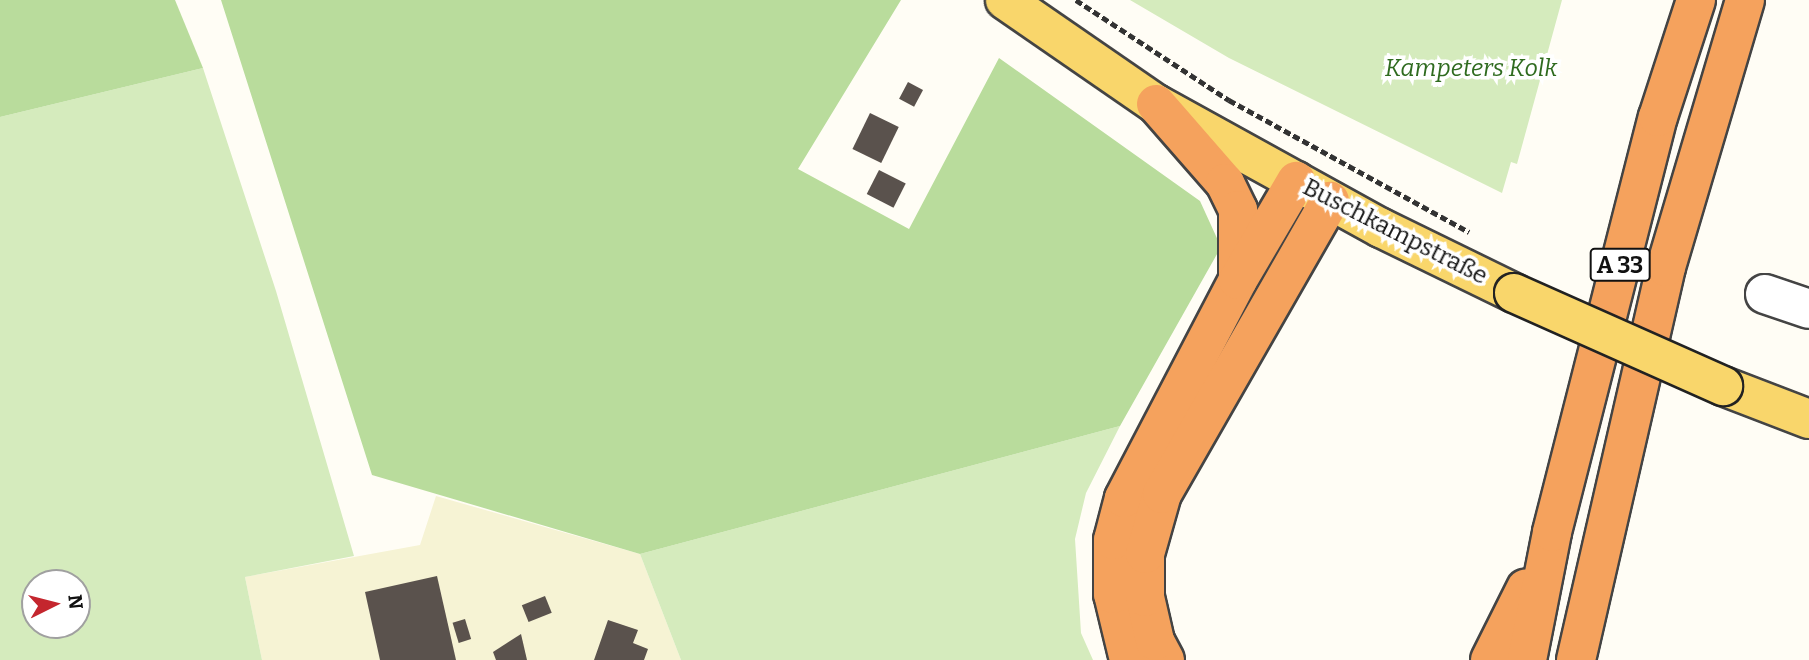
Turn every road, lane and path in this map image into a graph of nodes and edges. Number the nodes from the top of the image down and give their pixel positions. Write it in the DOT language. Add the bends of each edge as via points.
graph roads {
  1 [pos="1005,0"];
  2 [pos="1076,0"];
  3 [pos="1696,0"];
  4 [pos="1745,0"];
  5 [pos="1156,104"];
  6 [pos="1296,181"];
  7 [pos="1330,201"];
  8 [pos="1473,235"];
  9 [pos="1238,280"];
  10 [pos="1765,294"];
  11 [pos="1809,309"];
  12 [pos="1809,419"];
  13 [pos="1605,523"];
  14 [pos="1552,532"];
  15 [pos="1129,660"];
  16 [pos="1165,660"];
  17 [pos="1490,660"];
  18 [pos="1527,660"];
  19 [pos="1576,660"];
  20 [pos="1600,660"];
  1 -- 5 [label="main road, Buschkampstraße"];
  2 -- 8 [label="path" via="1230,100"];
  3 -- 14 [label="highway, A 33" via="1658,117"];
  4 -- 13 [label="highway, A 33" via="1666,267"];
  5 -- 6 [label="main road, Buschkampstraße"];
  5 -- 9 [label="highway" via="1225,183 1238,210 1242,247"];
  6 -- 7 [label="main road, Buschkampstraße"];
  6 -- 9 [label="highway"];
  7 -- 12 [label="main road, Buschkampstraße, bridge" via="1514,293"];
  7 -- 16 [label="highway" via="1162,494 1145,554 1145,597 1155,641"];
  9 -- 15 [label="highway" via="1124,498 1114,540 1113,594"];
  10 -- 11 [label="street"];
  13 -- 19 [label="highway, A 33"];
  13 -- 20 [label="highway" via="1610,611"];
  14 -- 17 [label="highway"];
  14 -- 18 [label="highway, A 33"];
}
